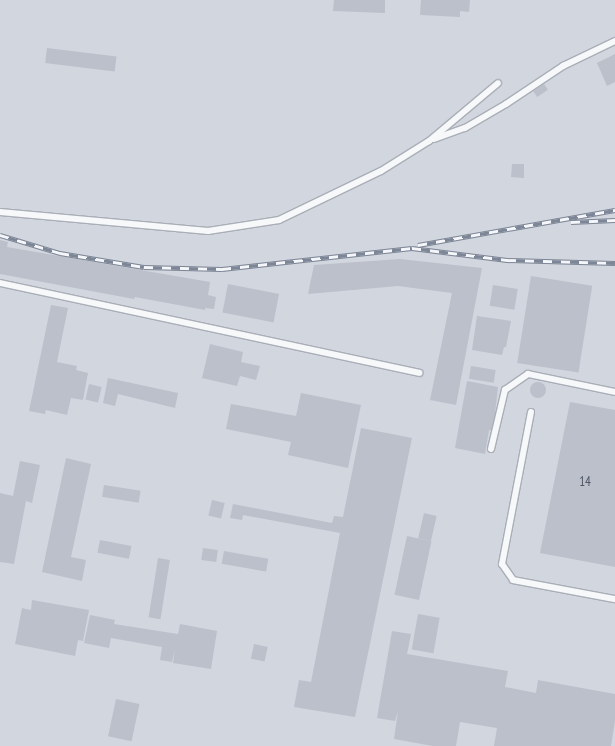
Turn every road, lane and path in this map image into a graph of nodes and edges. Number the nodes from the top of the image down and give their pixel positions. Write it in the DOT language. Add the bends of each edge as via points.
graph roads {
  1 [pos="615,41"];
  2 [pos="498,83"];
  3 [pos="429,141"];
  4 [pos="0,212"];
  5 [pos="0,283"];
  6 [pos="419,373"];
  7 [pos="615,392"];
  8 [pos="531,412"];
  9 [pos="491,449"];
  10 [pos="615,600"];
  1 -- 3 [label="lane" via="563,66 464,128"];
  2 -- 3 [label="lane"];
  3 -- 4 [label="lane" via="381,171 322,202 260,225 208,231"];
  5 -- 6 [label="lane"];
  7 -- 9 [label="lane" via="528,374 506,390"];
  8 -- 10 [label="lane" via="502,564 513,580"];
}
